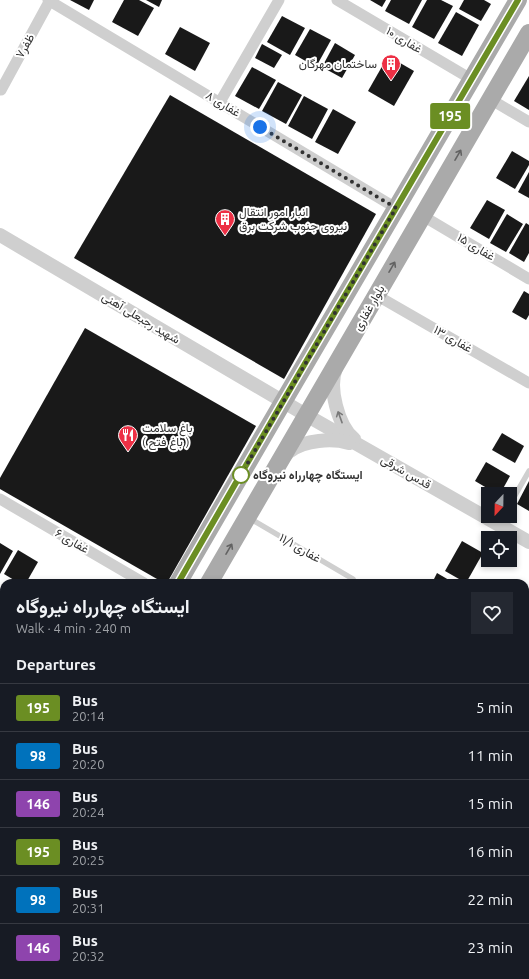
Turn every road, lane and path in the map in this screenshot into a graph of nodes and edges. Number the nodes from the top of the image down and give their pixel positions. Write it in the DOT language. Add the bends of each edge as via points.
graph roads {
  1 [pos="49,0"];
  2 [pos="279,0"];
  3 [pos="337,0"];
  4 [pos="518,0"];
  5 [pos="529,33"];
  6 [pos="471,79"];
  7 [pos="0,89"];
  8 [pos="490,99"];
  9 [pos="220,102"];
  10 [pos="529,122"];
  11 [pos="396,208"];
  12 [pos="423,216"];
  13 [pos="0,235"];
  14 [pos="529,279"];
  15 [pos="376,295"];
  16 [pos="341,356"];
  17 [pos="529,383"];
  18 [pos="283,402"];
  19 [pos="306,416"];
  20 [pos="363,448"];
  21 [pos="278,465"];
  22 [pos="529,471"];
  23 [pos="517,492"];
  24 [pos="0,499"];
  25 [pos="247,517"];
  26 [pos="529,542"];
  27 [pos="137,579"];
  28 [pos="180,579"];
  29 [pos="211,579"];
  30 [pos="353,579"];
  1 -- 7 [label="street, ظفر۷"];
  1 -- 9 [label="street, غفاری ۸"];
  2 -- 9 [label="street"];
  3 -- 6 [label="street, غفاری ۱۰"];
  4 -- 6 [label="main road"];
  5 -- 8 [label="main road, بلوار غفاری"];
  6 -- 11 [label="main road"];
  8 -- 10 [label="street"];
  12 -- 8 [label="main road, بلوار غفاری, one-way"];
  9 -- 11 [label="street, غفاری ۸"];
  11 -- 18 [label="main road"];
  12 -- 14 [label="street, غفاری ۱۵"];
  15 -- 12 [label="main road, بلوار غفاری, one-way"];
  13 -- 18 [label="street, شهید رجبعلی آهنی"];
  15 -- 16 [label="main road, بلوار غفاری"];
  15 -- 17 [label="street, غفاری ۱۳"];
  16 -- 19 [label="main road, بلوار غفاری"];
  20 -- 16 [label="street, one-way" via="344,426 333,394 333,375"];
  18 -- 19 [label="street, قدس شرقی"];
  18 -- 28 [label="main road"];
  19 -- 20 [label="street, قدس شرقی"];
  19 -- 21 [label="main road, بلوار غفاری"];
  20 -- 21 [label="street" via="340,441 322,440 290,451"];
  20 -- 26 [label="street, قدس شرقی" via="500,522"];
  21 -- 25 [label="main road, بلوار غفاری"];
  22 -- 23 [label="lane"];
  24 -- 27 [label="street, غفاری ۶"];
  29 -- 25 [label="main road, بلوار غفاری, one-way"];
  25 -- 30 [label="lane, غفاری ۱۱/۱"];
}
